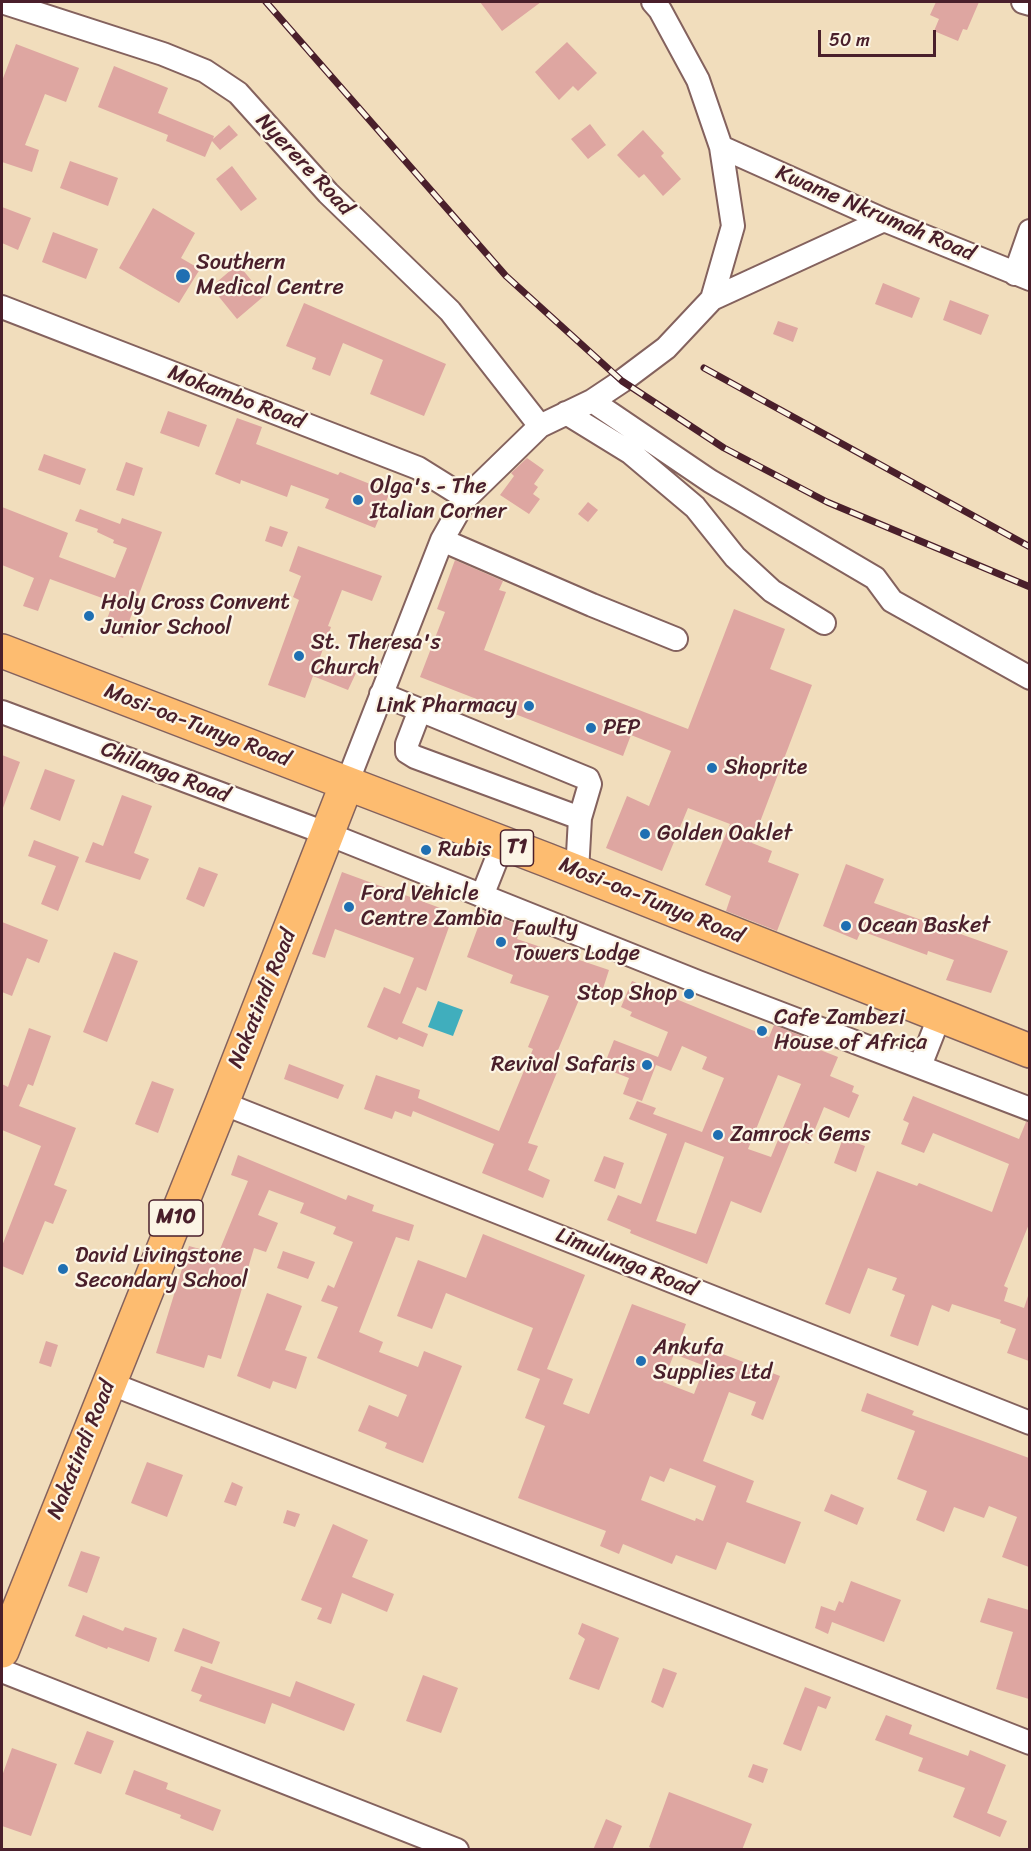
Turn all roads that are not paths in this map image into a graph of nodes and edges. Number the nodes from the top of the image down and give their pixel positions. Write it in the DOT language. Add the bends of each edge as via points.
graph roads {
  1 [pos="2,2"];
  2 [pos="653,2"];
  3 [pos="1023,2"];
  4 [pos="1029,4"];
  5 [pos="721,147"];
  6 [pos="884,220"];
  7 [pos="1029,231"];
  8 [pos="1022,276"];
  9 [pos="712,300"];
  10 [pos="2,307"];
  11 [pos="592,401"];
  12 [pos="566,413"];
  13 [pos="540,426"];
  14 [pos="466,498"];
  15 [pos="441,540"];
  16 [pos="824,623"];
  17 [pos="676,639"];
  18 [pos="2,651"];
  19 [pos="1029,678"];
  20 [pos="381,694"];
  21 [pos="420,710"];
  22 [pos="2,712"];
  23 [pos="347,783"];
  24 [pos="580,818"];
  25 [pos="328,834"];
  26 [pos="503,843"];
  27 [pos="547,860"];
  28 [pos="577,872"];
  29 [pos="482,896"];
  30 [pos="940,1016"];
  31 [pos="1029,1051"];
  32 [pos="920,1066"];
  33 [pos="222,1103"];
  34 [pos="1029,1109"];
  35 [pos="110,1383"];
  36 [pos="1029,1423"];
  37 [pos="2,1651"];
  38 [pos="2,1671"];
  39 [pos="1029,1743"];
  40 [pos="457,1850"];
  1 -- 13 [label="street, Nyerere Road" via="174,58 205,71 238,93 328,194 450,311"];
  2 -- 5 [label="street" via="698,80"];
  3 -- 4 [label="street"];
  5 -- 6 [label="street, Kwame Nkrumah Road"];
  5 -- 9 [label="street" via="733,226"];
  6 -- 8 [label="street, Kwame Nkrumah Road"];
  6 -- 9 [label="street"];
  7 -- 8 [label="street"];
  9 -- 11 [label="street, Nakatindi Road" via="666,348"];
  10 -- 14 [label="street, Mokambo Road" via="418,468"];
  11 -- 12 [label="street, Nakatindi Road"];
  11 -- 19 [label="street" via="710,481 875,578 892,601"];
  12 -- 13 [label="street, Nakatindi Road"];
  12 -- 16 [label="street" via="631,453 695,507 735,557 772,591"];
  13 -- 14 [label="street, Nakatindi Road"];
  14 -- 15 [label="street, Nakatindi Road"];
  15 -- 17 [label="street"];
  15 -- 20 [label="street, Nakatindi Road"];
  18 -- 23 [label="highway, Mosi-oa-Tunya Road / T1"];
  20 -- 21 [label="street"];
  20 -- 23 [label="street, Nakatindi Road"];
  21 -- 24 [label="street" via="588,778 590,784"];
  21 -- 24 [label="street" via="407,752"];
  22 -- 25 [label="street, Chilanga Road"];
  23 -- 25 [label="highway, Nakatindi Road / M10"];
  23 -- 26 [label="highway, Mosi-oa-Tunya Road / T1"];
  24 -- 27 [label="street"];
  24 -- 28 [label="street"];
  25 -- 29 [label="street, Chilanga Road"];
  25 -- 33 [label="highway, Nakatindi Road / M10"];
  26 -- 27 [label="highway, Mosi-oa-Tunya Road / T1"];
  26 -- 29 [label="street"];
  27 -- 28 [label="highway, Mosi-oa-Tunya Road / T1"];
  28 -- 30 [label="highway, Mosi-oa-Tunya Road / T1"];
  29 -- 32 [label="street, Chilanga Road"];
  30 -- 31 [label="highway, Mosi-oa-Tunya Road / T1"];
  30 -- 32 [label="street"];
  32 -- 34 [label="street, Chilanga Road"];
  33 -- 35 [label="highway, Nakatindi Road / M10"];
  33 -- 36 [label="street, Limulunga Road"];
  35 -- 37 [label="highway, Nakatindi Road / M10"];
  35 -- 39 [label="street"];
  38 -- 40 [label="street"];
}
